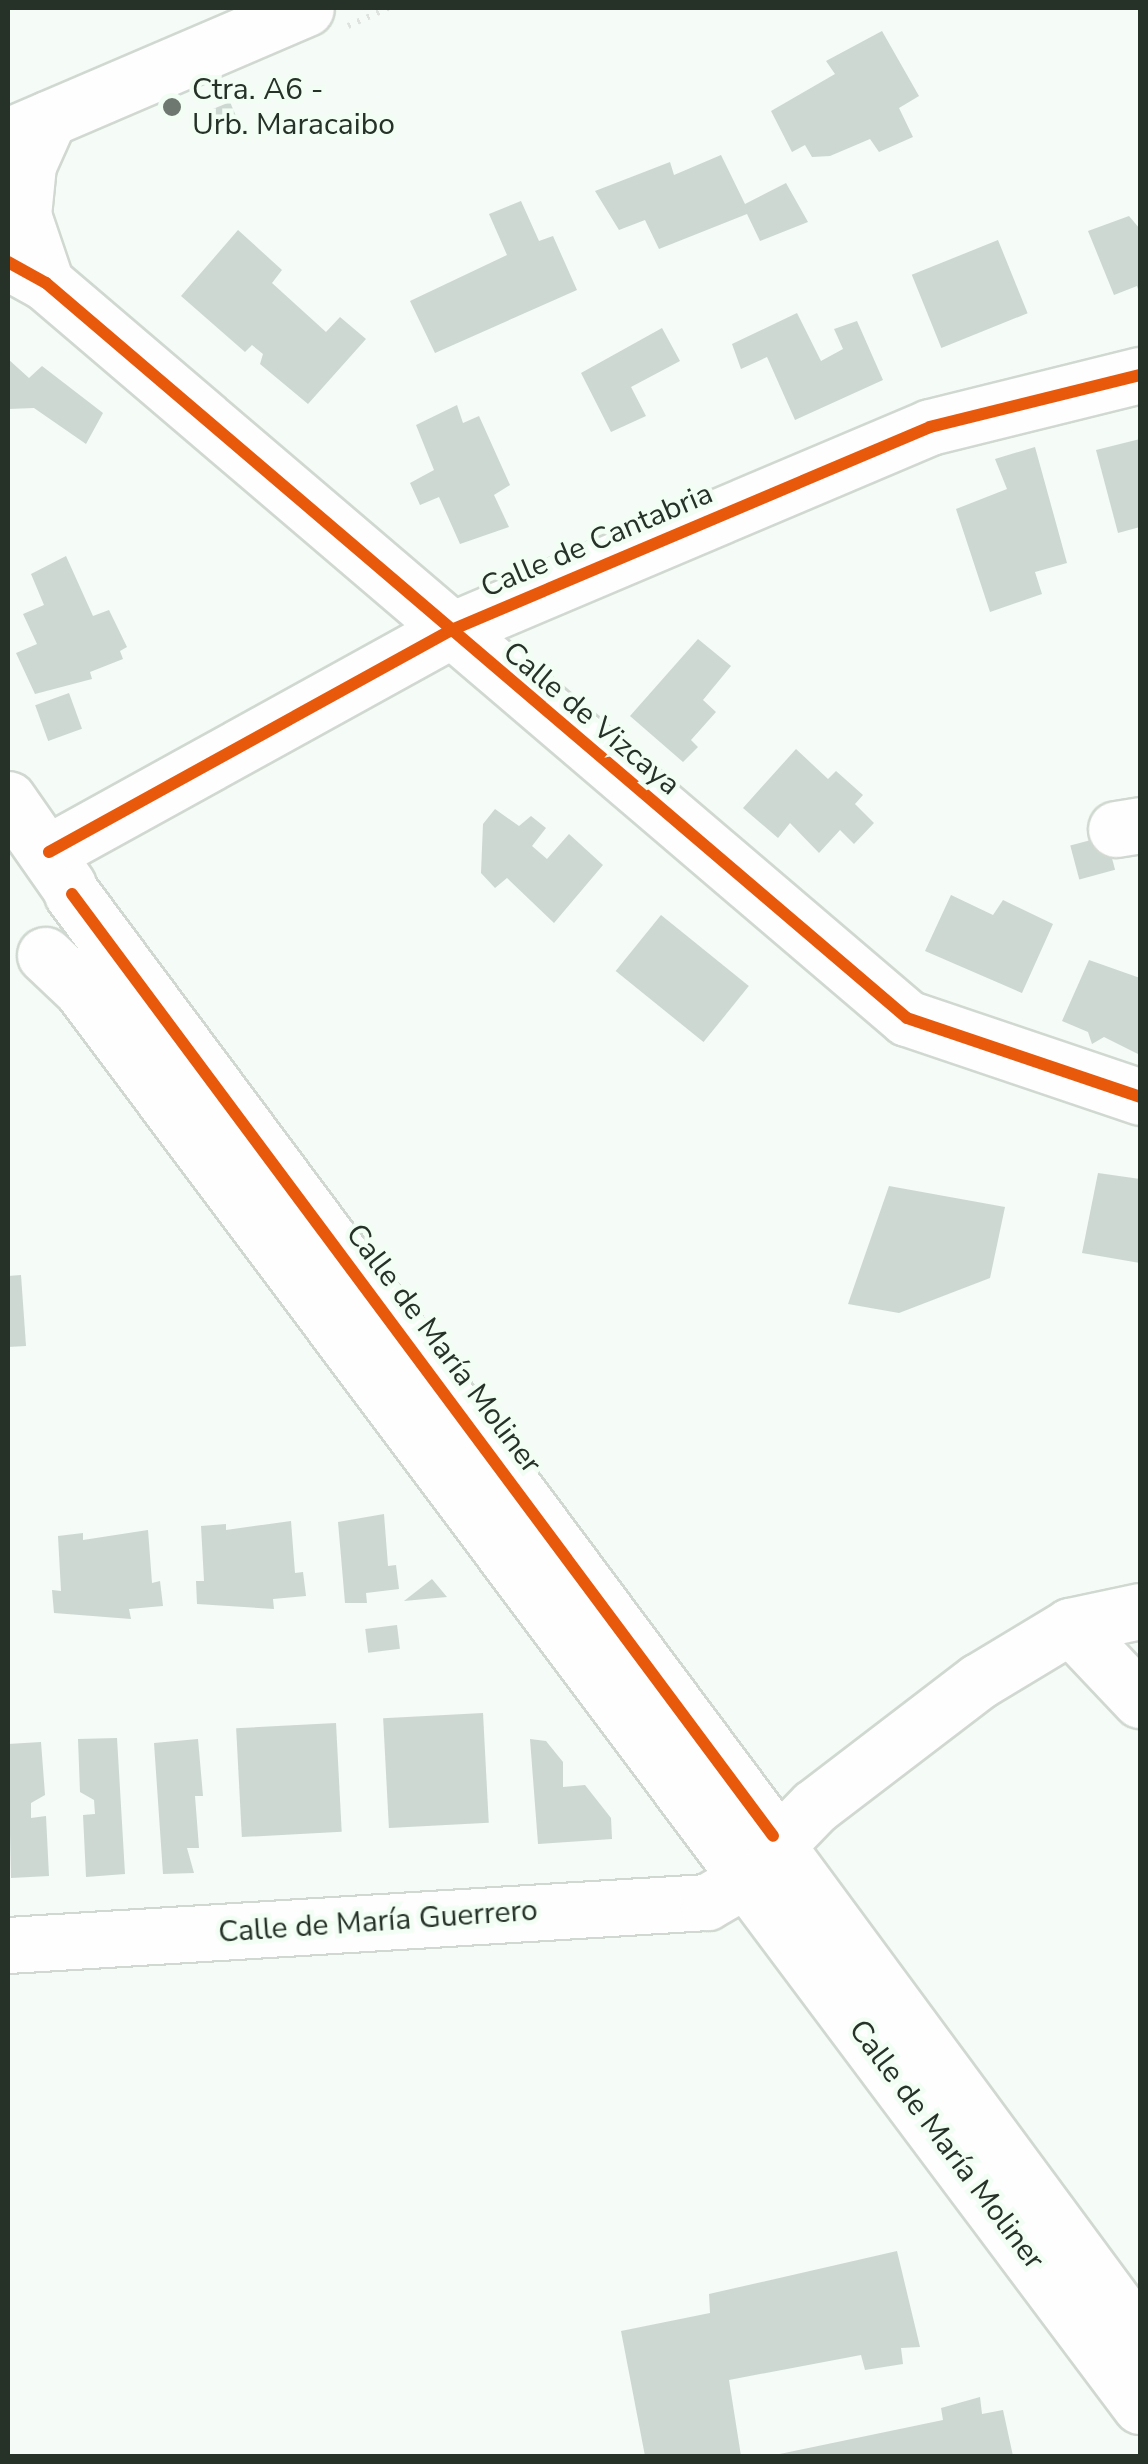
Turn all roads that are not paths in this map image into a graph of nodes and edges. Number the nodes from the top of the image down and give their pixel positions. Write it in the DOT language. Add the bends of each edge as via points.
graph roads {
  1 [pos="306,8"];
  2 [pos="28,127"];
  3 [pos="27,272"];
  4 [pos="1140,375"];
  5 [pos="449,632"];
  6 [pos="8,800"];
  7 [pos="60,873"];
  8 [pos="26,960"];
  9 [pos="1140,1098"];
  10 [pos="1140,1611"];
  11 [pos="1070,1626"];
  12 [pos="1140,1700"];
  13 [pos="761,1860"];
  14 [pos="8,1945"];
  15 [pos="1140,2338"];
  16 [pos="1140,2406"];
  1 -- 2 [label="street"];
  2 -- 3 [label="street, Calle de Vizcaya" via="22,215"];
  3 -- 5 [label="street, Calle de Vizcaya"];
  4 -- 5 [label="street, Calle de Cantabria" via="930,427"];
  5 -- 7 [label="street, Calle de Cantabria"];
  5 -- 9 [label="street, Calle de Vizcaya" via="907,1018"];
  6 -- 7 [label="street, Calle de María Moliner"];
  7 -- 8 [label="street" via="69,920"];
  7 -- 13 [label="street, Calle de María Moliner"];
  8 -- 13 [label="street, Calle de María Moliner" via="81,989"];
  10 -- 11 [label="street, Calle de María Guerrero"];
  11 -- 12 [label="street"];
  11 -- 13 [label="street, Calle de María Guerrero" via="978,1680 814,1807"];
  13 -- 14 [label="street, Calle de María Guerrero" via="706,1902"];
  13 -- 15 [label="street, Calle de María Moliner"];
  13 -- 16 [label="street, Calle de María Moliner"];
}
